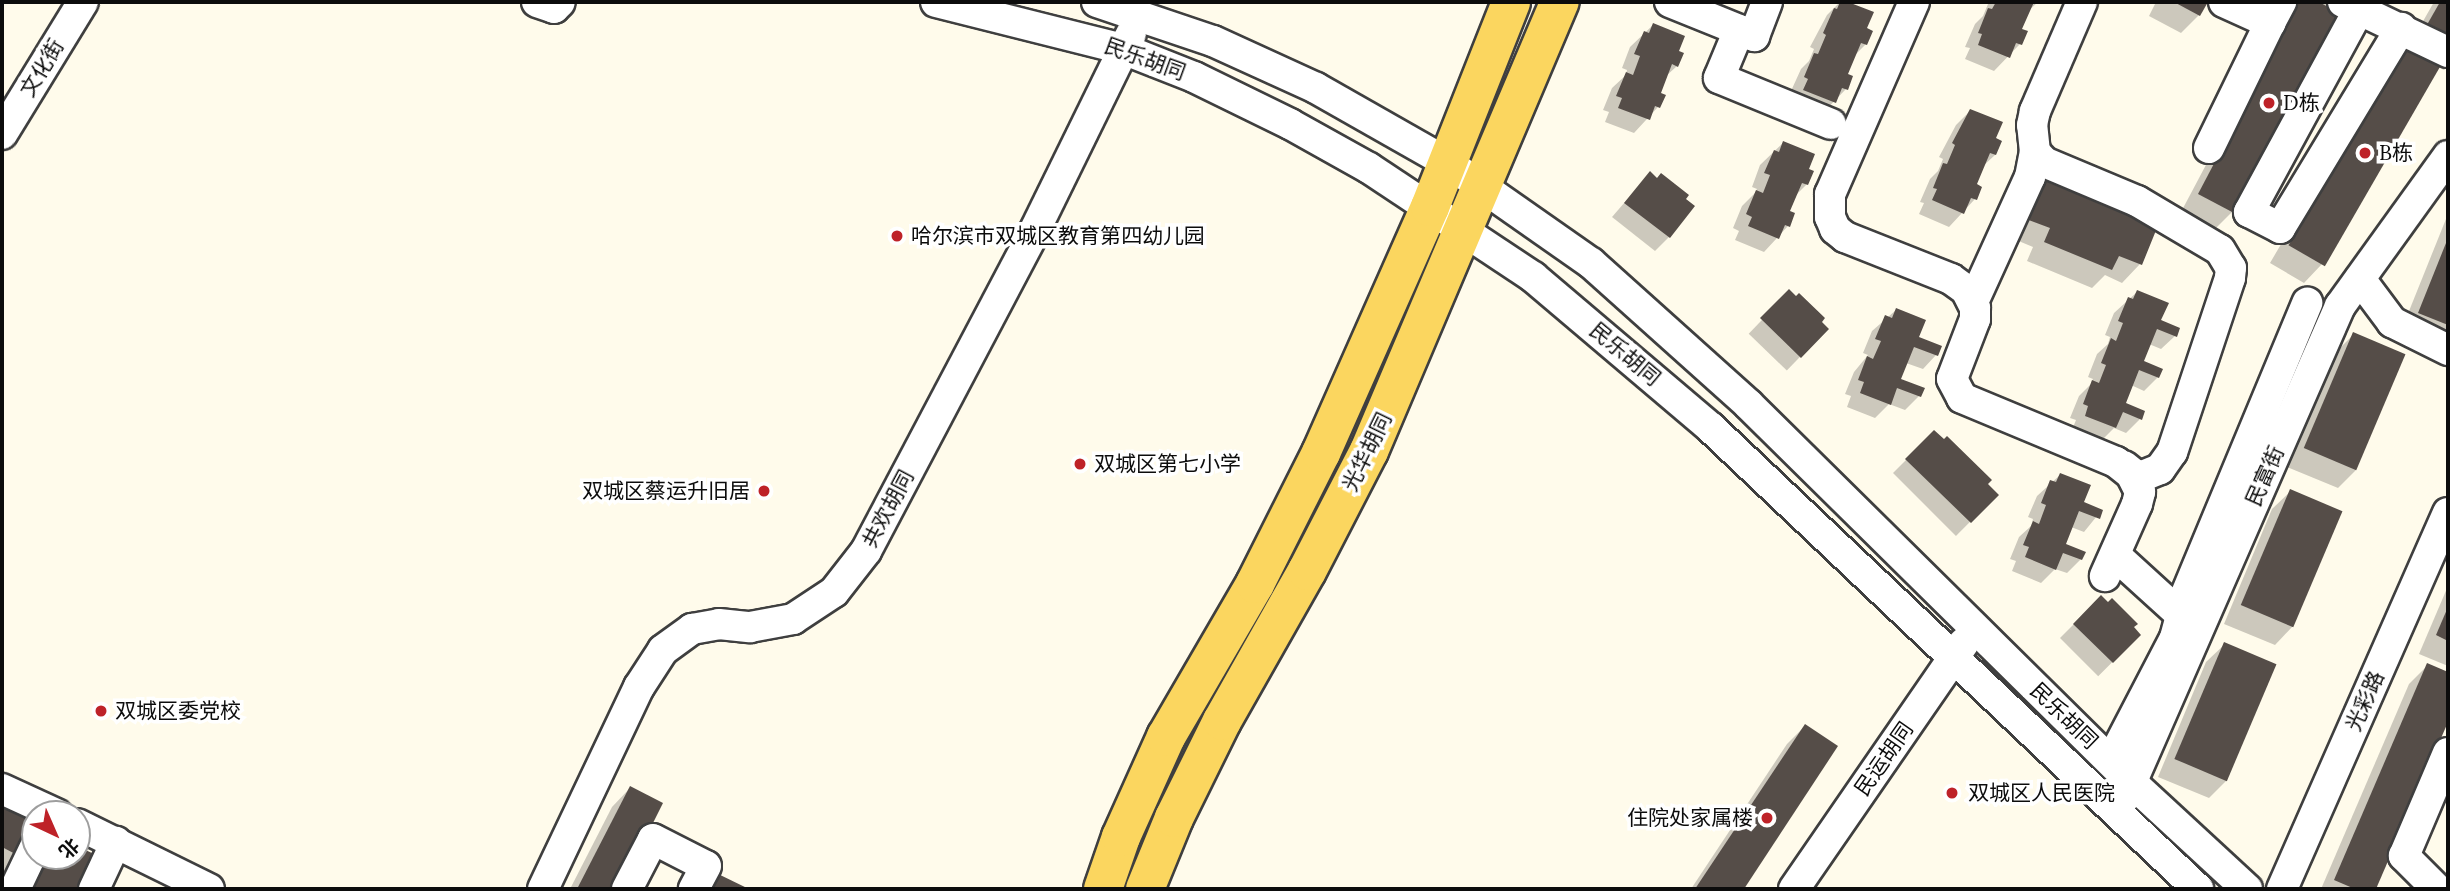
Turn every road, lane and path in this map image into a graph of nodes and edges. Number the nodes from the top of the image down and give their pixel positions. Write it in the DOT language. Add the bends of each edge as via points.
graph roads {
  1 [pos="83,2"];
  2 [pos="537,2"];
  3 [pos="560,2"];
  4 [pos="936,2"];
  5 [pos="1097,2"];
  6 [pos="1511,2"];
  7 [pos="1560,2"];
  8 [pos="1672,2"];
  9 [pos="1768,2"];
  10 [pos="1914,2"];
  11 [pos="2081,2"];
  12 [pos="2224,2"];
  13 [pos="2355,4"];
  14 [pos="1705,8"];
  15 [pos="2275,13"];
  16 [pos="1140,15"];
  17 [pos="2401,28"];
  18 [pos="1740,30"];
  19 [pos="1124,49"];
  20 [pos="2448,52"];
  21 [pos="1867,110"];
  22 [pos="1831,124"];
  23 [pos="2,134"];
  24 [pos="2209,148"];
  25 [pos="2035,152"];
  26 [pos="1848,153"];
  27 [pos="2448,156"];
  28 [pos="1448,163"];
  29 [pos="1483,185"];
  30 [pos="1430,207"];
  31 [pos="1464,229"];
  32 [pos="1908,262"];
  33 [pos="1992,262"];
  34 [pos="2360,279"];
  35 [pos="1973,302"];
  36 [pos="2306,303"];
  37 [pos="2448,350"];
  38 [pos="2124,466"];
  39 [pos="2160,468"];
  40 [pos="2137,504"];
  41 [pos="2448,513"];
  42 [pos="2179,611"];
  43 [pos="1974,629"];
  44 [pos="1953,658"];
  45 [pos="2448,753"];
  46 [pos="2121,771"];
  47 [pos="2,789"];
  48 [pos="25,800"];
  49 [pos="2118,815"];
  50 [pos="91,831"];
  51 [pos="116,842"];
  52 [pos="2440,880"];
  53 [pos="94,889"];
  54 [pos="209,889"];
  55 [pos="543,889"];
  56 [pos="627,889"];
  57 [pos="694,889"];
  58 [pos="1104,889"];
  59 [pos="1145,889"];
  60 [pos="1794,889"];
  61 [pos="2198,889"];
  62 [pos="2247,889"];
  63 [pos="2282,889"];
  1 -- 23 [label="street, 文化街"];
  2 -- 3 [label="street" via="555,8"];
  4 -- 19 [label="street, 民乐胡同"];
  5 -- 16 [label="street, 民乐胡同"];
  6 -- 28 [label="main road, 光华胡同"];
  7 -- 29 [label="main road, 光华胡同"];
  8 -- 14 [label="street"];
  9 -- 18 [label="street" via="1754,36"];
  10 -- 21 [label="street"];
  11 -- 25 [label="street" via="2035,111"];
  12 -- 15 [label="street"];
  13 -- 17 [label="street"];
  13 -- 17 [label="street" via="2249,212 2280,228"];
  14 -- 18 [label="street"];
  15 -- 24 [label="street"];
  16 -- 19 [label="street, 共欢胡同"];
  16 -- 28 [label="street, 民乐胡同" via="1213,41 1315,88"];
  17 -- 20 [label="street"];
  18 -- 22 [label="street" via="1719,78"];
  19 -- 30 [label="street, 民乐胡同" via="1195,77 1290,124"];
  19 -- 55 [label="street, 共欢胡同" via="1035,230 866,551 834,592 793,619 750,627 719,624 692,629 663,650 639,687"];
  21 -- 22 [label="street" via="1851,125"];
  21 -- 26 [label="street"];
  22 -- 26 [label="street" via="1847,140"];
  25 -- 33 [label="street" via="2031,177"];
  25 -- 39 [label="street" via="2044,162 2137,201 2220,250 2231,268 2172,452"];
  26 -- 32 [label="street" via="1828,204 1835,229"];
  27 -- 34 [label="street, 民富街"];
  28 -- 29 [label="street, 民乐胡同"];
  28 -- 30 [label="main road, 光华胡同"];
  29 -- 31 [label="main road, 光华胡同"];
  29 -- 43 [label="street, 民乐胡同" via="1591,263 1644,308"];
  30 -- 31 [label="street, 民乐胡同"];
  30 -- 58 [label="main road, 光华胡同" via="1321,453 1255,584 1166,737 1121,837"];
  31 -- 44 [label="street, 民乐胡同" via="1533,277 1691,410"];
  31 -- 59 [label="main road, 光华胡同" via="1369,451 1222,721"];
  32 -- 33 [label="street" via="1968,280"];
  32 -- 35 [label="street" via="1959,284"];
  33 -- 35 [label="street"];
  34 -- 37 [label="street" via="2392,322"];
  34 -- 46 [label="street, 民富街" via="2340,306"];
  35 -- 38 [label="street" via="1972,330 1952,379 1962,398"];
  36 -- 42 [label="street"];
  38 -- 39 [label="street" via="2143,476"];
  38 -- 40 [label="street" via="2137,482"];
  39 -- 40 [label="street"];
  40 -- 42 [label="street" via="2110,566"];
  41 -- 63 [label="street, 光彩路"];
  42 -- 46 [label="street" via="2181,626"];
  43 -- 44 [label="street, 民运胡同"];
  43 -- 46 [label="street, 民乐胡同"];
  44 -- 49 [label="street, 民乐胡同"];
  44 -- 60 [label="street, 民运胡同"];
  45 -- 52 [label="street" via="2404,856"];
  46 -- 49 [label="street, 民富街"];
  46 -- 62 [label="street, 民乐胡同"];
  47 -- 48 [label="street"];
  49 -- 61 [label="street, 民乐胡同"];
  50 -- 51 [label="street"];
  51 -- 53 [label="street"];
  51 -- 54 [label="street"];
  56 -- 57 [label="street" via="653,839 706,866"];
}
